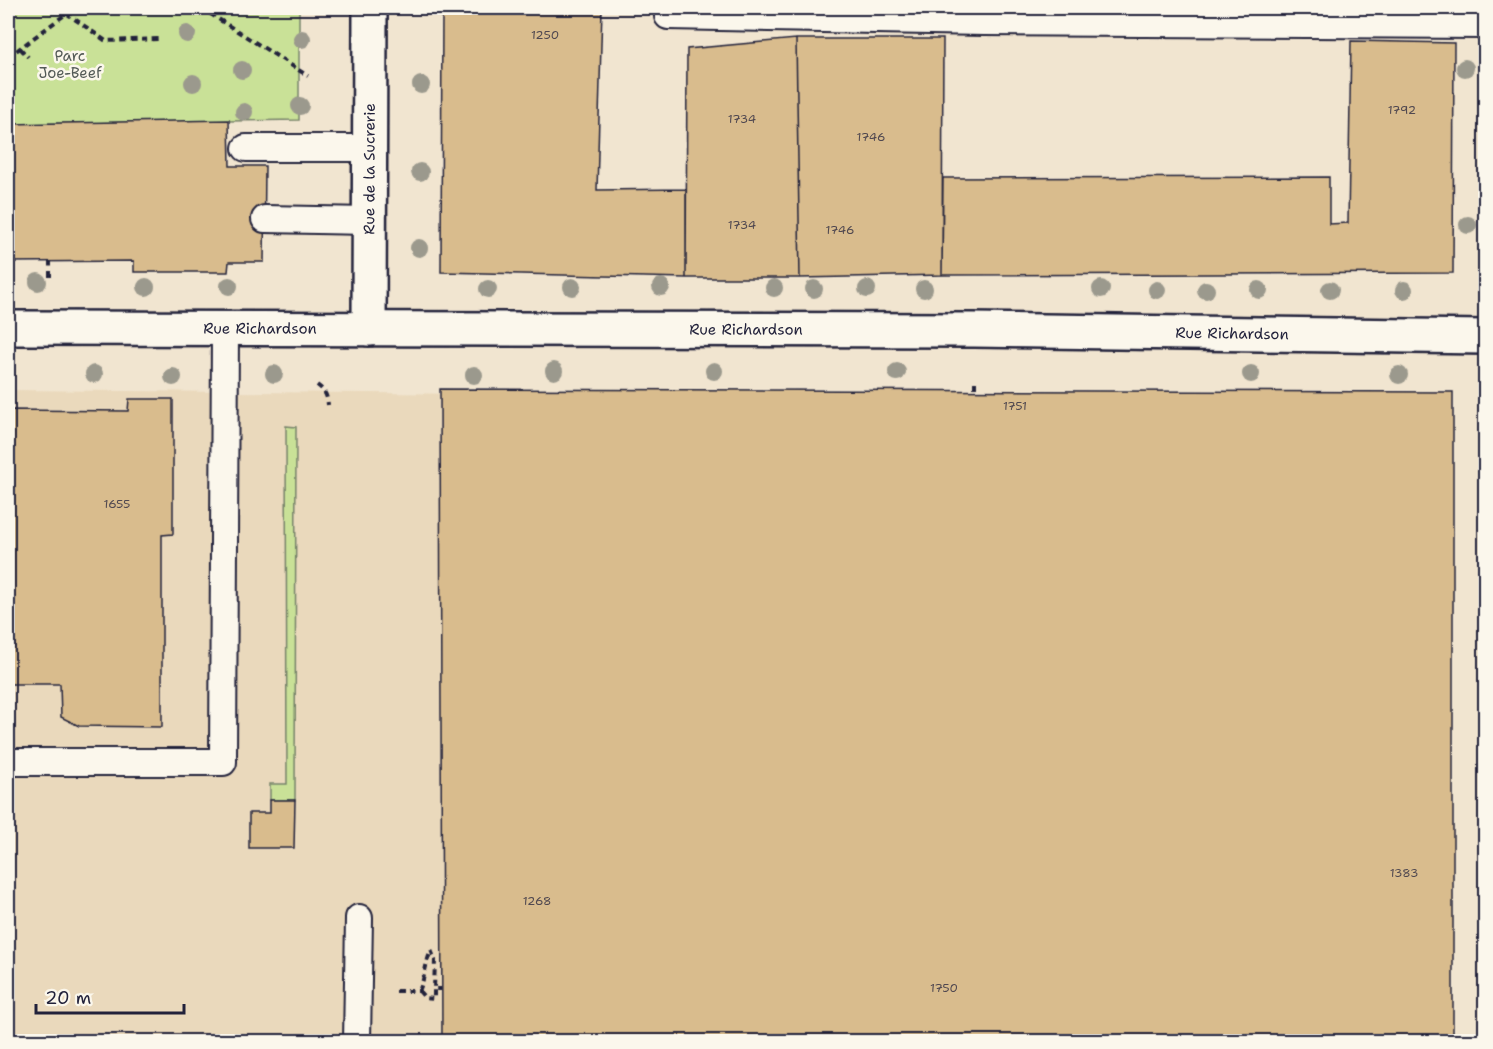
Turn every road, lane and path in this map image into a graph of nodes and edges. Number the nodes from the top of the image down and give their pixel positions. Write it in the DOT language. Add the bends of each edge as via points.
graph roads {
  1 [pos="74,8"];
  2 [pos="201,8"];
  3 [pos="370,8"];
  4 [pos="668,8"];
  5 [pos="66,13"];
  6 [pos="1485,25"];
  7 [pos="159,39"];
  8 [pos="20,48"];
  9 [pos="8,57"];
  10 [pos="28,57"];
  11 [pos="308,76"];
  12 [pos="246,148"];
  13 [pos="369,148"];
  14 [pos="265,219"];
  15 [pos="369,221"];
  16 [pos="50,262"];
  17 [pos="50,277"];
  18 [pos="8,328"];
  19 [pos="225,328"];
  20 [pos="369,329"];
  21 [pos="1485,337"];
  22 [pos="975,382"];
  23 [pos="317,385"];
  24 [pos="975,391"];
  25 [pos="328,405"];
  26 [pos="8,762"];
  27 [pos="359,918"];
  28 [pos="434,989"];
  29 [pos="441,989"];
  30 [pos="357,1041"];
  1 -- 5 [label="path"];
  2 -- 11 [label="path"];
  3 -- 13 [label="street, Rue de la Sucrerie"];
  4 -- 6 [label="lane" via="668,16"];
  5 -- 7 [label="path" via="106,41"];
  5 -- 8 [label="path"];
  8 -- 9 [label="path"];
  8 -- 10 [label="path"];
  12 -- 13 [label="lane"];
  13 -- 15 [label="street, Rue de la Sucrerie"];
  14 -- 15 [label="lane"];
  15 -- 20 [label="street, Rue de la Sucrerie"];
  16 -- 17 [label="path"];
  18 -- 19 [label="street, Rue Richardson"];
  19 -- 20 [label="street, Rue Richardson"];
  19 -- 26 [label="lane" via="223,762"];
  20 -- 21 [label="street, Rue Richardson" via="974,330"];
  22 -- 24 [label="path"];
  23 -- 25 [label="path" via="324,389"];
  27 -- 30 [label="lane"];
  28 -- 28 [label="path" via="434,999 425,998 419,991 431,950 435,960"];
  28 -- 29 [label="path"];
}
